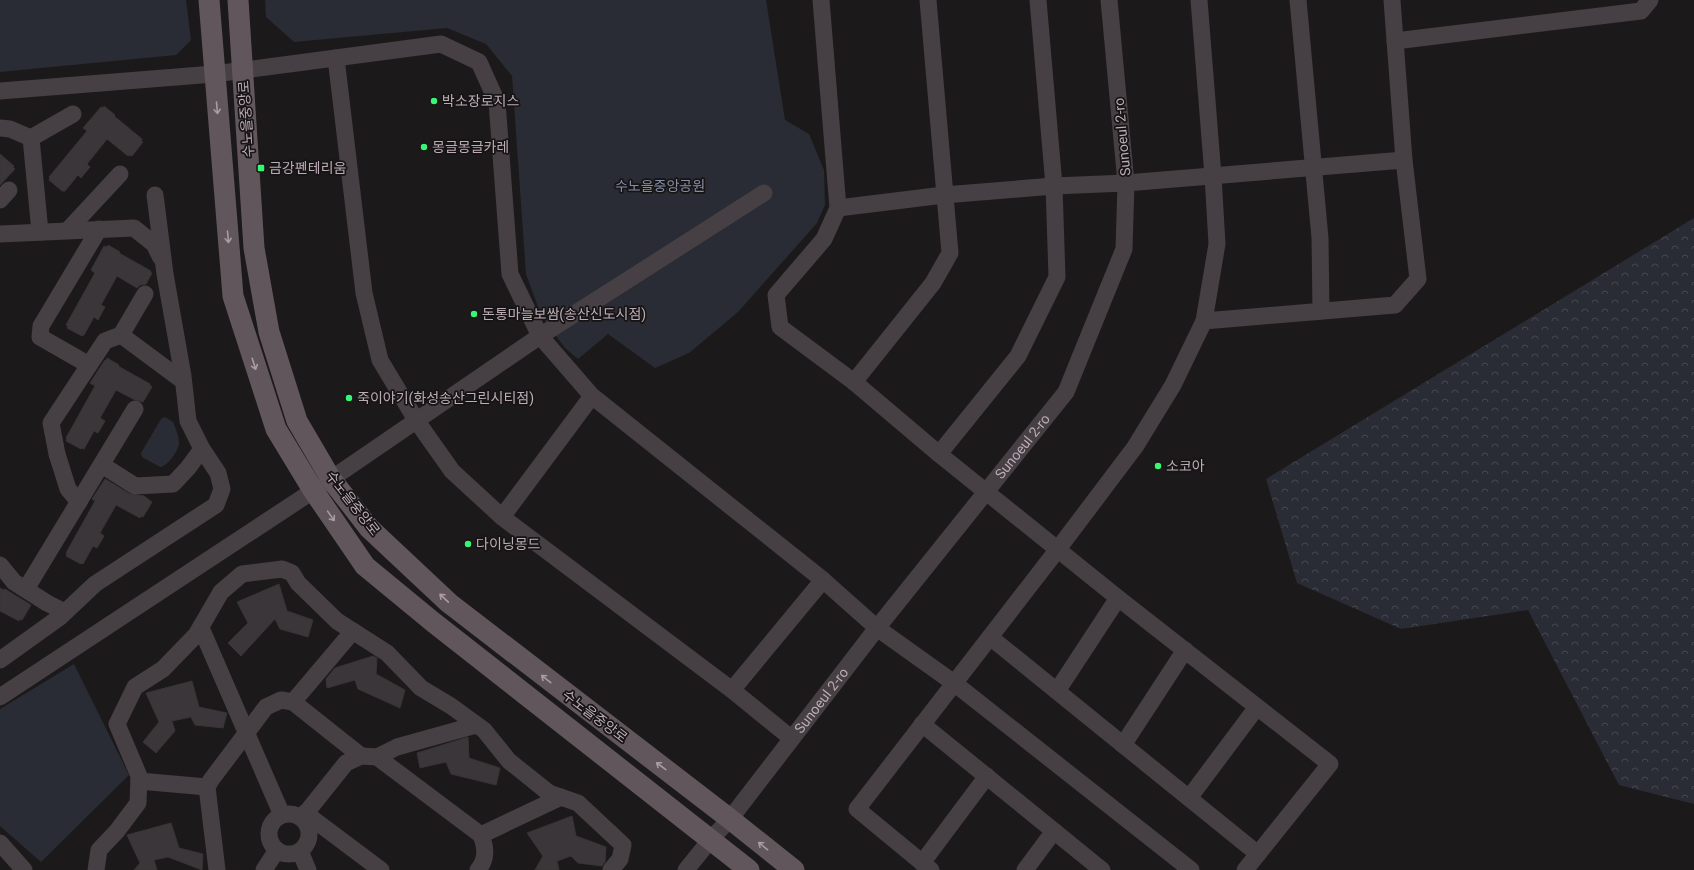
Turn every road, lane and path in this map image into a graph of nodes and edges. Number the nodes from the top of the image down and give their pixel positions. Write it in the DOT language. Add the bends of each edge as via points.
graph roads {
  1 [pos="209,0"];
  2 [pos="238,0"];
  3 [pos="821,0"];
  4 [pos="928,0"];
  5 [pos="1038,0"];
  6 [pos="1109,0"];
  7 [pos="1199,0"];
  8 [pos="1298,0"];
  9 [pos="1392,0"];
  10 [pos="1650,0"];
  11 [pos="1395,41"];
  12 [pos="336,58"];
  13 [pos="244,70"];
  14 [pos="214,74"];
  15 [pos="0,91"];
  16 [pos="73,114"];
  17 [pos="0,128"];
  18 [pos="31,138"];
  19 [pos="1404,160"];
  20 [pos="1313,168"];
  21 [pos="120,174"];
  22 [pos="1213,176"];
  23 [pos="1126,183"];
  24 [pos="1054,186"];
  25 [pos="764,193"];
  26 [pos="155,195"];
  27 [pos="944,195"];
  28 [pos="838,208"];
  29 [pos="99,229"];
  30 [pos="68,230"];
  31 [pos="40,232"];
  32 [pos="0,234"];
  33 [pos="164,266"];
  34 [pos="144,294"];
  35 [pos="1321,311"];
  36 [pos="1204,321"];
  37 [pos="121,335"];
  38 [pos="540,336"];
  39 [pos="89,365"];
  40 [pos="183,381"];
  41 [pos="854,382"];
  42 [pos="592,396"];
  43 [pos="135,409"];
  44 [pos="416,420"];
  45 [pos="202,449"];
  46 [pos="939,454"];
  47 [pos="102,465"];
  48 [pos="331,479"];
  49 [pos="313,490"];
  50 [pos="986,490"];
  51 [pos="79,502"];
  52 [pos="502,517"];
  53 [pos="1058,549"];
  54 [pos="0,565"];
  55 [pos="823,580"];
  56 [pos="26,589"];
  57 [pos="1118,598"];
  58 [pos="65,612"];
  59 [pos="201,628"];
  60 [pos="877,628"];
  61 [pos="353,631"];
  62 [pos="990,637"];
  63 [pos="1184,650"];
  64 [pos="0,660"];
  65 [pos="954,683"];
  66 [pos="732,690"];
  67 [pos="1057,691"];
  68 [pos="0,696"];
  69 [pos="294,702"];
  70 [pos="1257,707"];
  71 [pos="922,724"];
  72 [pos="476,725"];
  73 [pos="247,732"];
  74 [pos="791,738"];
  75 [pos="1124,745"];
  76 [pos="369,756"];
  77 [pos="987,776"];
  78 [pos="139,781"];
  79 [pos="207,787"];
  80 [pos="561,797"];
  81 [pos="1189,798"];
  82 [pos="282,815"];
  83 [pos="304,815"];
  84 [pos="730,819"];
  85 [pos="1054,831"];
  86 [pos="481,835"];
  87 [pos="711,839"];
  88 [pos="0,843"];
  89 [pos="277,850"];
  90 [pos="300,851"];
  91 [pos="1258,854"];
  92 [pos="926,866"];
  93 [pos="24,870"];
  94 [pos="96,870"];
  95 [pos="216,870"];
  96 [pos="264,870"];
  97 [pos="308,870"];
  98 [pos="381,870"];
  99 [pos="478,870"];
  100 [pos="611,870"];
  101 [pos="686,870"];
  102 [pos="749,870"];
  103 [pos="794,870"];
  104 [pos="1025,870"];
  105 [pos="1102,870"];
  106 [pos="1191,870"];
  107 [pos="1246,870"];
  1 -- 14 [label="main road, 수노을중앙로"];
  2 -- 13 [label="main road, 수노을중앙로"];
  3 -- 28 [label="street"];
  4 -- 27 [label="street"];
  5 -- 24 [label="street"];
  6 -- 23 [label="street, Sunoeul 2-ro"];
  7 -- 22 [label="street"];
  8 -- 20 [label="street"];
  9 -- 11 [label="street"];
  10 -- 11 [label="street" via="1641,11"];
  11 -- 19 [label="street"];
  12 -- 13 [label="street"];
  12 -- 38 [label="street" via="441,44 479,62 497,102 510,274"];
  12 -- 44 [label="street" via="364,293 380,360"];
  13 -- 14 [label="street"];
  13 -- 48 [label="main road, 수노을중앙로" via="254,248 269,332 297,420"];
  14 -- 15 [label="street"];
  14 -- 49 [label="main road, 수노을중앙로, one-way" via="233,296 276,429"];
  16 -- 18 [label="street"];
  17 -- 18 [label="street" via="10,129"];
  18 -- 31 [label="street"];
  19 -- 20 [label="street"];
  19 -- 35 [label="street" via="1418,279 1395,305"];
  20 -- 22 [label="street"];
  20 -- 35 [label="street" via="1320,238"];
  21 -- 30 [label="street"];
  22 -- 23 [label="street"];
  22 -- 36 [label="street" via="1218,244"];
  23 -- 24 [label="street"];
  23 -- 50 [label="street, Sunoeul 2-ro" via="1124,249 1066,392"];
  24 -- 27 [label="street"];
  24 -- 46 [label="street" via="1057,277 1018,356"];
  25 -- 38 [label="street"];
  26 -- 33 [label="street"];
  27 -- 28 [label="street"];
  27 -- 41 [label="street" via="950,253 933,283"];
  28 -- 41 [label="street" via="824,239 776,295 780,327"];
  29 -- 30 [label="street"];
  29 -- 33 [label="street" via="134,228 154,244"];
  29 -- 39 [label="street" via="41,326 40,337"];
  30 -- 31 [label="street"];
  31 -- 32 [label="street"];
  33 -- 40 [label="street"];
  34 -- 37 [label="street"];
  35 -- 36 [label="street"];
  36 -- 53 [label="street" via="1173,386 1139,441"];
  37 -- 39 [label="street" via="104,341"];
  37 -- 40 [label="street"];
  38 -- 42 [label="street"];
  38 -- 44 [label="street"];
  39 -- 51 [label="street" via="52,422 57,454 68,489"];
  40 -- 45 [label="street" via="188,421"];
  41 -- 46 [label="street"];
  42 -- 52 [label="street"];
  42 -- 55 [label="street"];
  43 -- 47 [label="street"];
  44 -- 48 [label="street"];
  44 -- 52 [label="street" via="452,471"];
  45 -- 47 [label="street" via="173,484 135,486"];
  45 -- 58 [label="street" via="218,473 222,489 216,505 95,584"];
  46 -- 50 [label="street"];
  47 -- 51 [label="street"];
  48 -- 49 [label="street"];
  84 -- 48 [label="main road, 수노을중앙로, one-way" via="449,603 369,528"];
  49 -- 68 [label="street"];
  49 -- 87 [label="main road, 수노을중앙로, one-way" via="365,566"];
  50 -- 53 [label="street"];
  50 -- 60 [label="street, Sunoeul 2-ro"];
  51 -- 56 [label="street"];
  52 -- 66 [label="street"];
  53 -- 57 [label="street"];
  53 -- 62 [label="street"];
  54 -- 56 [label="street" via="14,582"];
  55 -- 60 [label="street"];
  55 -- 66 [label="street"];
  56 -- 58 [label="street"];
  57 -- 63 [label="street"];
  57 -- 67 [label="street"];
  58 -- 64 [label="street"];
  59 -- 61 [label="street" via="221,592 242,574 282,570 292,573 298,583 337,620"];
  59 -- 73 [label="street"];
  59 -- 78 [label="street" via="163,669 135,687 117,724"];
  60 -- 65 [label="street"];
  60 -- 74 [label="street, Sunoeul 2-ro"];
  61 -- 69 [label="street"];
  61 -- 72 [label="street" via="387,653 421,688"];
  62 -- 65 [label="street"];
  62 -- 67 [label="street"];
  63 -- 70 [label="street"];
  63 -- 75 [label="street"];
  65 -- 71 [label="street"];
  65 -- 106 [label="street"];
  66 -- 74 [label="street"];
  67 -- 75 [label="street"];
  69 -- 73 [label="street" via="281,700 266,707"];
  69 -- 76 [label="street"];
  70 -- 81 [label="street"];
  70 -- 91 [label="street" via="1330,764"];
  71 -- 77 [label="street"];
  71 -- 92 [label="street" via="856,809"];
  72 -- 76 [label="street"];
  72 -- 80 [label="street" via="484,730 509,761 550,793"];
  73 -- 79 [label="street"];
  73 -- 82 [label="street"];
  74 -- 84 [label="street, Sunoeul 2-ro"];
  75 -- 81 [label="street"];
  76 -- 83 [label="street" via="346,763"];
  76 -- 86 [label="street"];
  77 -- 85 [label="street"];
  77 -- 92 [label="street"];
  78 -- 79 [label="street"];
  78 -- 94 [label="street" via="138,803 117,832 99,850"];
  79 -- 95 [label="street"];
  80 -- 86 [label="street"];
  80 -- 100 [label="street" via="578,803 623,846 620,859"];
  81 -- 91 [label="street"];
  82 -- 83 [label="street"];
  82 -- 89 [label="street" via="274,820 269,832 272,845"];
  83 -- 90 [label="street" via="310,832 307,845"];
  83 -- 98 [label="street"];
  84 -- 87 [label="street, Sunoeul 2-ro"];
  103 -- 84 [label="main road, 수노을중앙로, one-way"];
  85 -- 104 [label="street"];
  85 -- 105 [label="street"];
  86 -- 99 [label="street" via="486,848 482,865"];
  87 -- 101 [label="street, Sunoeul 2-ro"];
  87 -- 102 [label="main road, 수노을중앙로"];
  88 -- 93 [label="street"];
  89 -- 90 [label="street" via="290,854"];
  89 -- 96 [label="street"];
  90 -- 97 [label="street"];
  91 -- 107 [label="street"];
}
